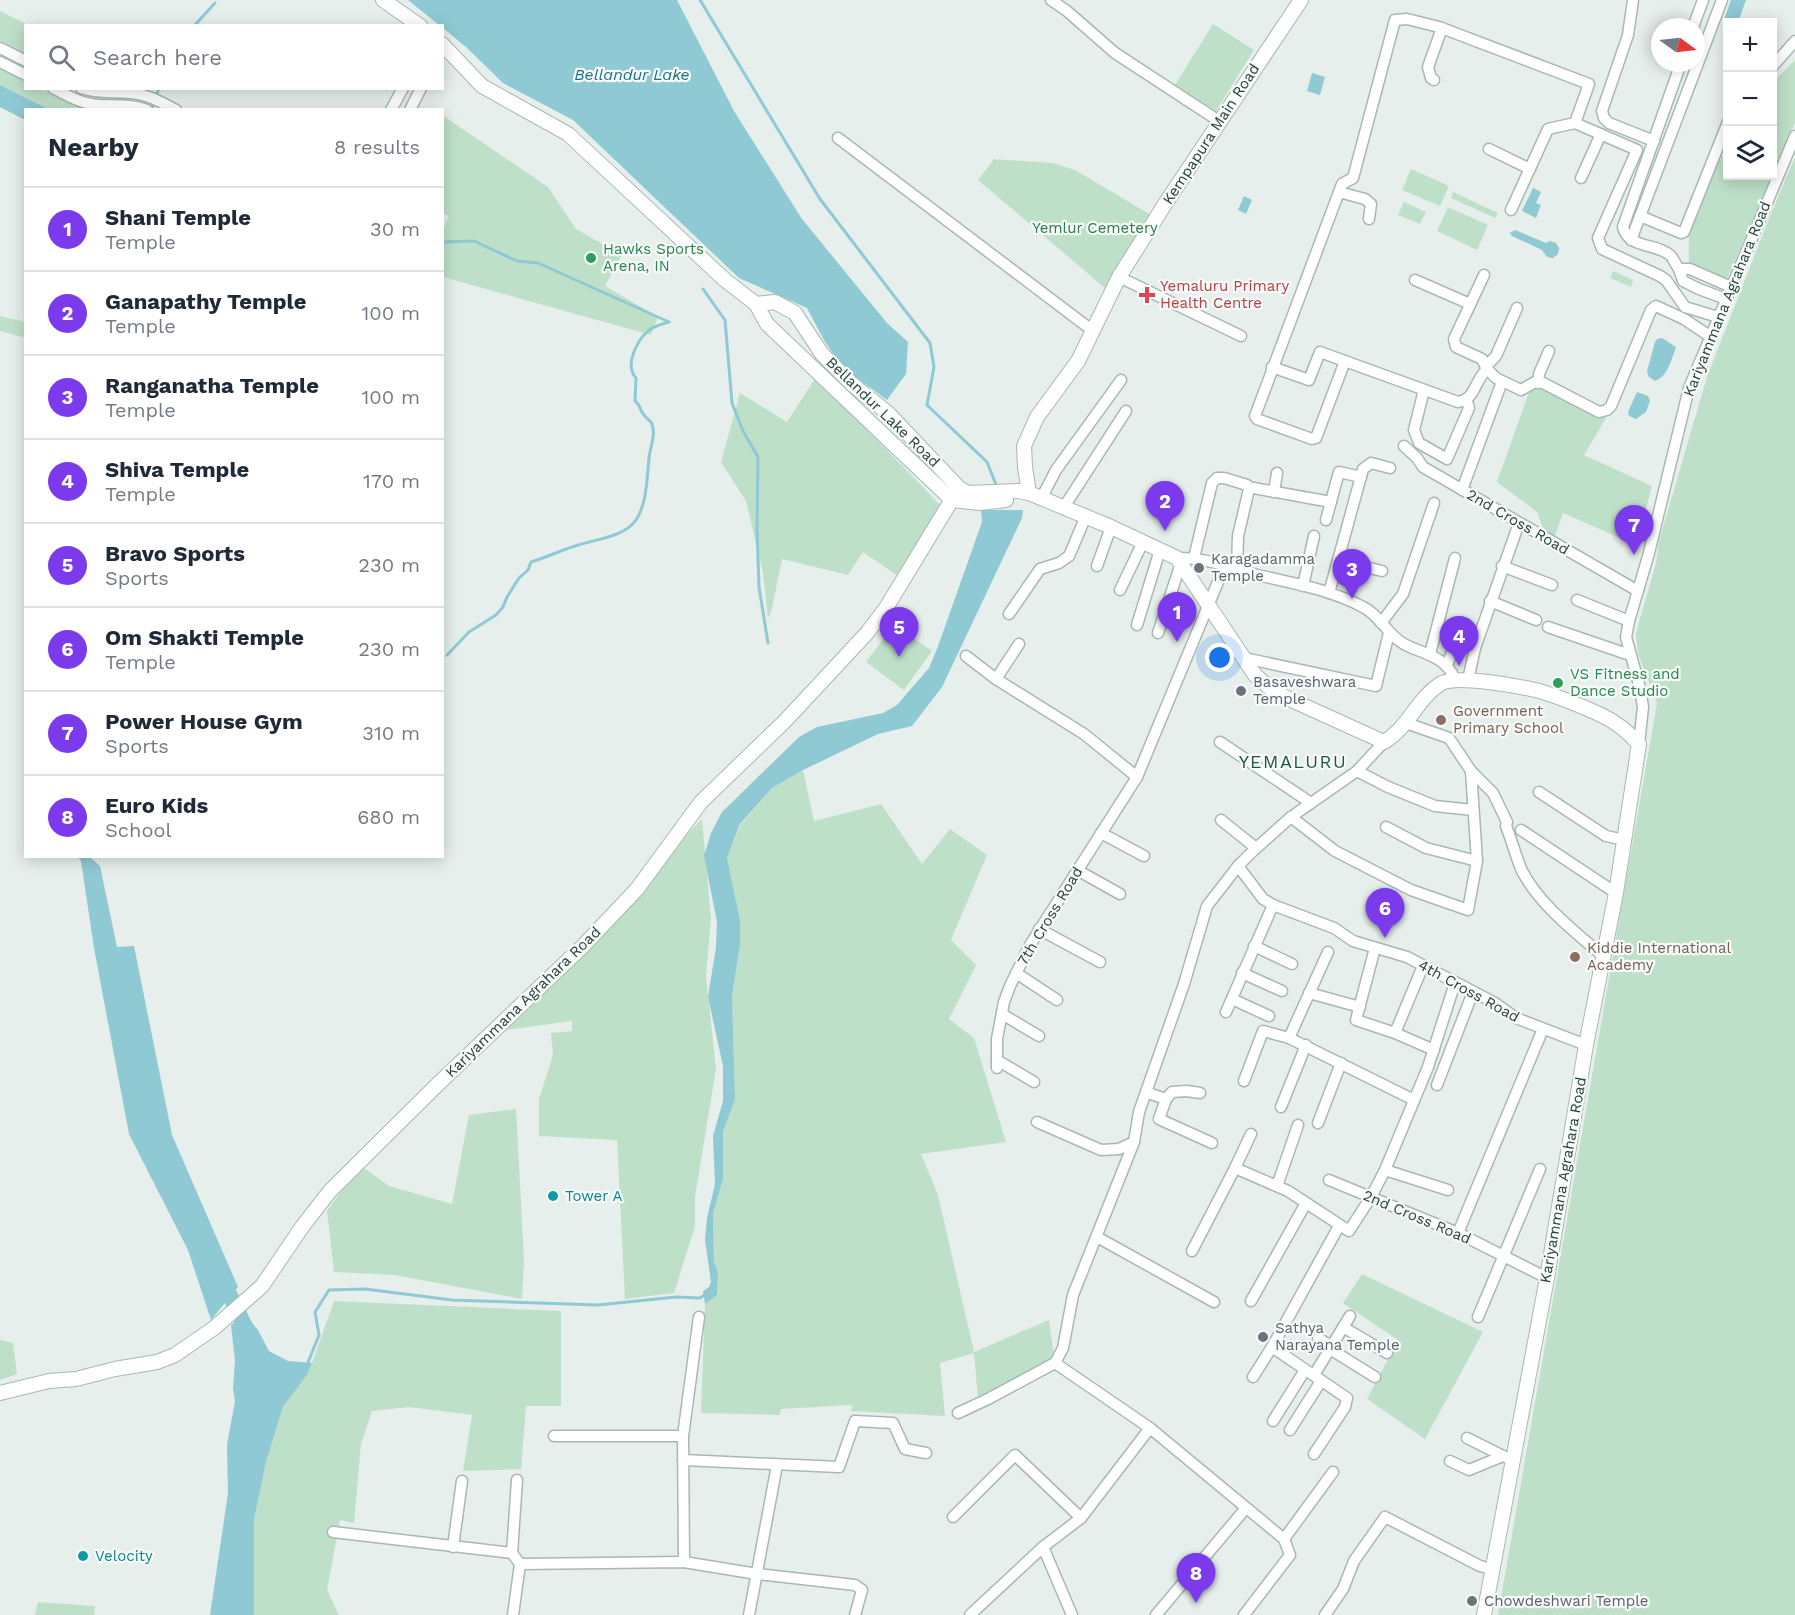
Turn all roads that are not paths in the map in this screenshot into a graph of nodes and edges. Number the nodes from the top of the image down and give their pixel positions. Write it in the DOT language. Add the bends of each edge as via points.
graph roads {
  1 [pos="383,0"];
  2 [pos="1051,0"];
  3 [pos="1301,0"];
  4 [pos="1633,0"];
  5 [pos="1703,0"];
  6 [pos="1722,0"];
  7 [pos="1696,18"];
  8 [pos="417,24"];
  9 [pos="1442,28"];
  10 [pos="1795,41"];
  11 [pos="0,48"];
  12 [pos="444,48"];
  13 [pos="24,60"];
  14 [pos="0,62"];
  15 [pos="1777,63"];
  16 [pos="1678,72"];
  17 [pos="24,74"];
  18 [pos="1434,80"];
  19 [pos="57,90"];
  20 [pos="89,90"];
  21 [pos="402,90"];
  22 [pos="420,90"];
  23 [pos="140,108"];
  24 [pos="172,108"];
  25 [pos="392,108"];
  26 [pos="411,108"];
  27 [pos="1219,121"];
  28 [pos="1575,123"];
  29 [pos="1726,126"];
  30 [pos="1601,134"];
  31 [pos="1795,136"];
  32 [pos="838,138"];
  33 [pos="1653,141"];
  34 [pos="1489,148"];
  35 [pos="1530,169"];
  36 [pos="1581,178"];
  37 [pos="1339,192"];
  38 [pos="1511,210"];
  39 [pos="1640,216"];
  40 [pos="1369,219"];
  41 [pos="1631,240"];
  42 [pos="1678,269"];
  43 [pos="1484,275"];
  44 [pos="1119,277"];
  45 [pos="1415,280"];
  46 [pos="1731,287"];
  47 [pos="1726,299"];
  48 [pos="756,304"];
  49 [pos="1470,304"];
  50 [pos="1685,307"];
  51 [pos="1517,308"];
  52 [pos="1676,316"];
  53 [pos="1718,317"];
  54 [pos="1093,331"];
  55 [pos="1241,336"];
  56 [pos="1711,337"];
  57 [pos="1549,351"];
  58 [pos="1345,361"];
  59 [pos="1486,366"];
  60 [pos="1272,368"];
  61 [pos="1121,380"];
  62 [pos="1538,383"];
  63 [pos="1500,387"];
  64 [pos="1424,390"];
  65 [pos="1467,400"];
  66 [pos="1126,411"];
  67 [pos="1404,446"];
  68 [pos="1390,468"];
  69 [pos="1277,473"];
  70 [pos="1361,477"];
  71 [pos="1248,487"];
  72 [pos="1462,490"];
  73 [pos="1274,492"];
  74 [pos="1026,495"];
  75 [pos="961,496"];
  76 [pos="1330,502"];
  77 [pos="1434,503"];
  78 [pos="1064,507"];
  79 [pos="1086,516"];
  80 [pos="1326,520"];
  81 [pos="1519,523"];
  82 [pos="1111,526"];
  83 [pos="1314,536"];
  84 [pos="1143,542"];
  85 [pos="1160,550"];
  86 [pos="1455,558"];
  87 [pos="1184,560"];
  88 [pos="1338,560"];
  89 [pos="1225,565"];
  90 [pos="1097,566"];
  91 [pos="1502,566"];
  92 [pos="1237,569"];
  93 [pos="1383,571"];
  94 [pos="1552,585"];
  95 [pos="1303,586"];
  96 [pos="1120,590"];
  97 [pos="1638,591"];
  98 [pos="1329,593"];
  99 [pos="1577,600"];
  100 [pos="1490,601"];
  101 [pos="1207,605"];
  102 [pos="1008,614"];
  103 [pos="1536,620"];
  104 [pos="1629,621"];
  105 [pos="1381,623"];
  106 [pos="1137,625"];
  107 [pos="1548,627"];
  108 [pos="1158,633"];
  109 [pos="1389,633"];
  110 [pos="1019,644"];
  111 [pos="1474,648"];
  112 [pos="1430,654"];
  113 [pos="1630,655"];
  114 [pos="966,656"];
  115 [pos="1244,658"];
  116 [pos="1447,665"];
  117 [pos="996,679"];
  118 [pos="1462,680"];
  119 [pos="1406,723"];
  120 [pos="1220,742"];
  121 [pos="1384,742"];
  122 [pos="1639,744"];
  123 [pos="1357,771"];
  124 [pos="1471,771"];
  125 [pos="1137,777"];
  126 [pos="1539,792"];
  127 [pos="1311,803"];
  128 [pos="1473,810"];
  129 [pos="1291,817"];
  130 [pos="1221,820"];
  131 [pos="1386,827"];
  132 [pos="1521,830"];
  133 [pos="1101,833"];
  134 [pos="1624,840"];
  135 [pos="1256,848"];
  136 [pos="1144,856"];
  137 [pos="1476,861"];
  138 [pos="1238,866"];
  139 [pos="1077,870"];
  140 [pos="1616,893"];
  141 [pos="1120,894"];
  142 [pos="1273,905"];
  143 [pos="1039,929"];
  144 [pos="1254,946"];
  145 [pos="1375,948"];
  146 [pos="1328,952"];
  147 [pos="1603,956"];
  148 [pos="1100,962"];
  149 [pos="1293,964"];
  150 [pos="1424,966"];
  151 [pos="1016,973"];
  152 [pos="1242,973"];
  153 [pos="1455,983"];
  154 [pos="1282,991"];
  155 [pos="1473,992"];
  156 [pos="1309,993"];
  157 [pos="1232,999"];
  158 [pos="1058,1000"];
  159 [pos="1360,1007"];
  160 [pos="1226,1012"];
  161 [pos="1002,1014"];
  162 [pos="1269,1016"];
  163 [pos="1543,1029"];
  164 [pos="1395,1033"];
  165 [pos="1039,1036"];
  166 [pos="1289,1038"];
  167 [pos="1306,1045"];
  168 [pos="1586,1045"];
  169 [pos="1434,1050"];
  170 [pos="1341,1063"];
  171 [pos="1244,1081"];
  172 [pos="1034,1082"];
  173 [pos="1437,1085"];
  174 [pos="1148,1093"];
  175 [pos="1200,1093"];
  176 [pos="1166,1099"];
  177 [pos="1414,1100"];
  178 [pos="1281,1107"];
  179 [pos="1037,1122"];
  180 [pos="1318,1123"];
  181 [pos="1298,1125"];
  182 [pos="1251,1134"];
  183 [pos="1134,1142"];
  184 [pos="1212,1143"];
  185 [pos="1236,1166"];
  186 [pos="1540,1169"];
  187 [pos="1385,1170"];
  188 [pos="1329,1180"];
  189 [pos="1277,1186"];
  190 [pos="1449,1190"];
  191 [pos="1371,1197"];
  192 [pos="1306,1203"];
  193 [pos="1339,1226"];
  194 [pos="1458,1233"];
  195 [pos="1097,1237"];
  196 [pos="1192,1251"];
  197 [pos="1504,1256"];
  198 [pos="1547,1278"];
  199 [pos="1251,1301"];
  200 [pos="1214,1302"];
  201 [pos="1350,1316"];
  202 [pos="699,1317"];
  203 [pos="1478,1317"];
  204 [pos="1343,1327"];
  205 [pos="1318,1338"];
  206 [pos="1272,1347"];
  207 [pos="1330,1348"];
  208 [pos="1387,1353"];
  209 [pos="1055,1363"];
  210 [pos="1313,1375"];
  211 [pos="1253,1377"];
  212 [pos="1375,1377"];
  213 [pos="0,1393"];
  214 [pos="958,1413"];
  215 [pos="1273,1420"];
  216 [pos="1150,1428"];
  217 [pos="1290,1430"];
  218 [pos="554,1436"];
  219 [pos="683,1436"];
  220 [pos="1467,1438"];
  221 [pos="926,1453"];
  222 [pos="1314,1454"];
  223 [pos="1507,1458"];
  224 [pos="683,1460"];
  225 [pos="1450,1461"];
  226 [pos="777,1465"];
  227 [pos="1334,1472"];
  228 [pos="517,1480"];
  229 [pos="462,1481"];
  230 [pos="1246,1508"];
  231 [pos="953,1517"];
  232 [pos="1081,1518"];
  233 [pos="333,1532"];
  234 [pos="1284,1539"];
  235 [pos="453,1546"];
  236 [pos="1043,1547"];
  237 [pos="512,1553"];
  238 [pos="684,1562"];
  239 [pos="520,1564"];
  240 [pos="1491,1569"];
  241 [pos="757,1574"];
  242 [pos="513,1615"];
  243 [pos="749,1615"];
  244 [pos="855,1615"];
  245 [pos="970,1615"];
  246 [pos="1072,1615"];
  247 [pos="1156,1615"];
  248 [pos="1244,1615"];
  249 [pos="1324,1615"];
  250 [pos="1484,1615"];
  1 -- 8 [label="street"];
  2 -- 27 [label="street" via="1114,53"];
  3 -- 27 [label="street, Kempapura Main Road"];
  4 -- 33 [label="street" via="1628,34 1602,111 1609,123"];
  5 -- 7 [label="street"];
  6 -- 39 [label="street"];
  9 -- 18 [label="street" via="1428,67"];
  9 -- 28 [label="street" via="1589,84"];
  9 -- 37 [label="street" via="1395,20 1353,178 1342,184"];
  10 -- 15 [label="street"];
  11 -- 13 [label="street"];
  12 -- 48 [label="street, Bellandur Lake Road" via="482,86 568,134"];
  14 -- 17 [label="street"];
  16 -- 33 [label="street"];
  19 -- 23 [label="street" via="89,104"];
  20 -- 24 [label="street" via="141,94"];
  21 -- 25 [label="street"];
  22 -- 26 [label="street"];
  27 -- 44 [label="street, Kempapura Main Road"];
  28 -- 30 [label="street"];
  28 -- 35 [label="street" via="1548,129"];
  29 -- 39 [label="street" via="1684,232"];
  30 -- 36 [label="street"];
  30 -- 50 [label="street" via="1637,150 1598,238 1602,249 1666,280"];
  31 -- 46 [label="street, Kariyammana Agrahara Road"];
  32 -- 54 [label="street"];
  33 -- 41 [label="street" via="1624,219 1624,232"];
  34 -- 35 [label="street"];
  35 -- 38 [label="street"];
  37 -- 40 [label="street" via="1371,204"];
  37 -- 60 [label="street"];
  39 -- 41 [label="street"];
  41 -- 42 [label="street" via="1670,255"];
  42 -- 46 [label="street" via="1690,269"];
  42 -- 47 [label="street" via="1683,281"];
  43 -- 49 [label="street"];
  44 -- 54 [label="street, Kempapura Main Road"];
  44 -- 55 [label="street"];
  45 -- 49 [label="street"];
  46 -- 47 [label="street, Kariyammana Agrahara Road"];
  47 -- 53 [label="street, Kariyammana Agrahara Road"];
  48 -- 75 [label="street, Bellandur Lake Road" via="767,324"];
  48 -- 75 [label="street, Bellandur Lake Road" via="775,302 795,313 822,354 889,414"];
  49 -- 59 [label="street" via="1454,339 1456,347 1482,358"];
  50 -- 52 [label="street"];
  50 -- 53 [label="street"];
  51 -- 59 [label="street" via="1496,356"];
  52 -- 56 [label="street"];
  52 -- 62 [label="street" via="1656,306 1651,310 1607,410 1599,412"];
  53 -- 56 [label="street, Kariyammana Agrahara Road"];
  54 -- 74 [label="street, Kempapura Main Road" via="1078,360 1037,417 1024,446"];
  56 -- 97 [label="street, Kariyammana Agrahara Road" via="1689,388"];
  57 -- 62 [label="street"];
  58 -- 60 [label="street" via="1320,352 1309,380"];
  58 -- 60 [label="street" via="1318,436 1312,439 1255,416"];
  58 -- 64 [label="street"];
  59 -- 62 [label="street" via="1496,378 1521,390"];
  59 -- 65 [label="street"];
  61 -- 74 [label="street" via="1056,470"];
  63 -- 72 [label="street"];
  64 -- 65 [label="street" via="1458,402"];
  64 -- 65 [label="street" via="1413,430 1419,443 1447,459 1469,408"];
  66 -- 78 [label="street"];
  67 -- 72 [label="street, 2nd Cross Road" via="1423,467"];
  68 -- 70 [label="street" via="1371,463"];
  69 -- 73 [label="street"];
  70 -- 76 [label="street" via="1339,472"];
  70 -- 88 [label="street"];
  71 -- 73 [label="street"];
  71 -- 87 [label="street" via="1224,478 1212,483"];
  71 -- 92 [label="street" via="1238,536"];
  72 -- 81 [label="street, 2nd Cross Road"];
  73 -- 76 [label="street"];
  74 -- 75 [label="street"];
  74 -- 78 [label="street"];
  75 -- 213 [label="street, Kariyammana Agrahara Road" via="867,633 785,721 701,802 637,889 583,946 330,1191 262,1286 214,1328 175,1355 157,1362"];
  76 -- 80 [label="street"];
  77 -- 105 [label="street" via="1403,594"];
  78 -- 79 [label="street"];
  79 -- 82 [label="street"];
  79 -- 102 [label="street" via="1069,556 1040,568"];
  81 -- 91 [label="street"];
  81 -- 97 [label="street, 2nd Cross Road"];
  82 -- 84 [label="street"];
  82 -- 90 [label="street"];
  83 -- 95 [label="street"];
  84 -- 85 [label="street"];
  84 -- 96 [label="street"];
  85 -- 87 [label="street"];
  85 -- 106 [label="street"];
  86 -- 112 [label="street"];
  87 -- 89 [label="street"];
  87 -- 101 [label="street"];
  87 -- 108 [label="street"];
  88 -- 93 [label="street"];
  88 -- 98 [label="street"];
  89 -- 92 [label="street"];
  89 -- 101 [label="street, 7th Cross Road"];
  91 -- 94 [label="street"];
  91 -- 100 [label="street"];
  92 -- 95 [label="street"];
  95 -- 98 [label="street"];
  97 -- 104 [label="street, Kariyammana Agrahara Road"];
  98 -- 105 [label="street" via="1366,608"];
  99 -- 104 [label="street"];
  100 -- 103 [label="street"];
  100 -- 111 [label="street"];
  101 -- 115 [label="street"];
  101 -- 125 [label="street, 7th Cross Road"];
  104 -- 113 [label="street, Kariyammana Agrahara Road" via="1626,637"];
  105 -- 109 [label="street"];
  107 -- 113 [label="street"];
  109 -- 112 [label="street" via="1403,644"];
  109 -- 115 [label="street" via="1376,686"];
  110 -- 117 [label="street"];
  111 -- 116 [label="street" via="1457,646"];
  111 -- 118 [label="street"];
  112 -- 116 [label="street"];
  113 -- 122 [label="street, Kariyammana Agrahara Road" via="1643,707"];
  114 -- 117 [label="street"];
  115 -- 121 [label="street" via="1272,690"];
  116 -- 118 [label="street"];
  117 -- 125 [label="street" via="1084,734"];
  118 -- 119 [label="street" via="1441,683"];
  118 -- 122 [label="street" via="1536,690 1603,715 1623,727"];
  119 -- 121 [label="street"];
  119 -- 124 [label="street" via="1449,738"];
  120 -- 127 [label="street"];
  121 -- 123 [label="street"];
  122 -- 134 [label="street, Kariyammana Agrahara Road"];
  123 -- 127 [label="street"];
  123 -- 128 [label="street" via="1436,806"];
  124 -- 128 [label="street"];
  124 -- 147 [label="street" via="1492,793 1507,822 1522,871 1538,894"];
  125 -- 133 [label="street, 7th Cross Road"];
  126 -- 134 [label="street" via="1606,836"];
  127 -- 129 [label="street"];
  128 -- 137 [label="street"];
  129 -- 135 [label="street"];
  129 -- 137 [label="street" via="1335,851 1411,890 1468,910"];
  130 -- 135 [label="street"];
  131 -- 137 [label="street" via="1426,848"];
  132 -- 140 [label="street"];
  133 -- 136 [label="street"];
  133 -- 139 [label="street, 7th Cross Road"];
  134 -- 140 [label="street, Kariyammana Agrahara Road"];
  135 -- 138 [label="street"];
  138 -- 142 [label="street, 4th Cross Road" via="1263,899"];
  138 -- 174 [label="street" via="1207,906"];
  139 -- 141 [label="street"];
  139 -- 143 [label="street, 7th Cross Road"];
  140 -- 147 [label="street, Kariyammana Agrahara Road"];
  142 -- 144 [label="street"];
  142 -- 145 [label="street, 4th Cross Road"];
  143 -- 148 [label="street"];
  143 -- 151 [label="street, 7th Cross Road"];
  144 -- 149 [label="street"];
  144 -- 152 [label="street"];
  145 -- 150 [label="street, 4th Cross Road"];
  145 -- 159 [label="street"];
  146 -- 156 [label="street"];
  147 -- 168 [label="street, Kariyammana Agrahara Road"];
  150 -- 153 [label="street, 4th Cross Road"];
  150 -- 164 [label="street"];
  151 -- 158 [label="street"];
  151 -- 161 [label="street, 7th Cross Road"];
  152 -- 154 [label="street"];
  152 -- 157 [label="street"];
  153 -- 155 [label="street, 4th Cross Road"];
  153 -- 169 [label="street"];
  155 -- 163 [label="street, 4th Cross Road"];
  155 -- 173 [label="street"];
  156 -- 159 [label="street"];
  156 -- 166 [label="street"];
  157 -- 160 [label="street"];
  157 -- 162 [label="street"];
  159 -- 164 [label="street" via="1356,1020"];
  161 -- 165 [label="street"];
  161 -- 172 [label="street, 7th Cross Road" via="997,1064"];
  163 -- 168 [label="street, 4th Cross Road"];
  163 -- 194 [label="street"];
  164 -- 169 [label="street"];
  166 -- 167 [label="street"];
  166 -- 171 [label="street" via="1263,1031"];
  167 -- 170 [label="street"];
  167 -- 178 [label="street"];
  168 -- 198 [label="street, Kariyammana Agrahara Road"];
  169 -- 177 [label="street"];
  170 -- 177 [label="street"];
  170 -- 180 [label="street"];
  174 -- 176 [label="street"];
  174 -- 183 [label="street" via="1139,1112"];
  175 -- 176 [label="street" via="1172,1092"];
  176 -- 184 [label="street" via="1159,1119"];
  177 -- 187 [label="street"];
  179 -- 183 [label="street" via="1101,1150 1119,1149"];
  181 -- 189 [label="street"];
  182 -- 185 [label="street"];
  183 -- 195 [label="street"];
  185 -- 189 [label="street"];
  185 -- 196 [label="street"];
  186 -- 197 [label="street"];
  187 -- 190 [label="street, 2nd Cross Road"];
  187 -- 191 [label="street"];
  188 -- 191 [label="street, 2nd Cross Road"];
  189 -- 192 [label="street"];
  191 -- 193 [label="street" via="1349,1231"];
  191 -- 194 [label="street, 2nd Cross Road"];
  192 -- 193 [label="street"];
  192 -- 199 [label="street"];
  193 -- 206 [label="street"];
  194 -- 197 [label="street, 2nd Cross Road"];
  195 -- 200 [label="street"];
  195 -- 209 [label="street" via="1073,1295 1063,1348"];
  197 -- 198 [label="street, 2nd Cross Road"];
  197 -- 203 [label="street"];
  198 -- 223 [label="street, Kariyammana Agrahara Road"];
  201 -- 204 [label="street"];
  202 -- 219 [label="street"];
  204 -- 207 [label="street"];
  204 -- 208 [label="street"];
  205 -- 207 [label="street"];
  206 -- 210 [label="street"];
  206 -- 211 [label="street"];
  207 -- 210 [label="street"];
  207 -- 212 [label="street"];
  209 -- 214 [label="street"];
  209 -- 216 [label="street"];
  210 -- 215 [label="street"];
  210 -- 217 [label="street"];
  210 -- 222 [label="street" via="1347,1398"];
  216 -- 230 [label="street"];
  216 -- 232 [label="street"];
  218 -- 219 [label="street"];
  219 -- 224 [label="street"];
  220 -- 223 [label="street"];
  221 -- 226 [label="street" via="904,1449 893,1423 855,1420 839,1467"];
  223 -- 225 [label="street" via="1469,1470"];
  223 -- 240 [label="street, Kariyammana Agrahara Road"];
  224 -- 226 [label="street"];
  224 -- 238 [label="street"];
  226 -- 241 [label="street"];
  227 -- 234 [label="street"];
  228 -- 237 [label="street"];
  229 -- 235 [label="street"];
  230 -- 234 [label="street"];
  230 -- 247 [label="street"];
  231 -- 232 [label="street" via="1015,1455"];
  232 -- 236 [label="street"];
  233 -- 235 [label="street"];
  234 -- 248 [label="street" via="1290,1555"];
  235 -- 237 [label="street"];
  236 -- 245 [label="street"];
  236 -- 246 [label="street"];
  237 -- 239 [label="street"];
  238 -- 239 [label="street"];
  238 -- 241 [label="street"];
  239 -- 242 [label="street"];
  240 -- 249 [label="street" via="1385,1517 1354,1561"];
  240 -- 250 [label="street, Kariyammana Agrahara Road"];
  241 -- 243 [label="street"];
  241 -- 244 [label="street" via="855,1585 862,1590"];
}
